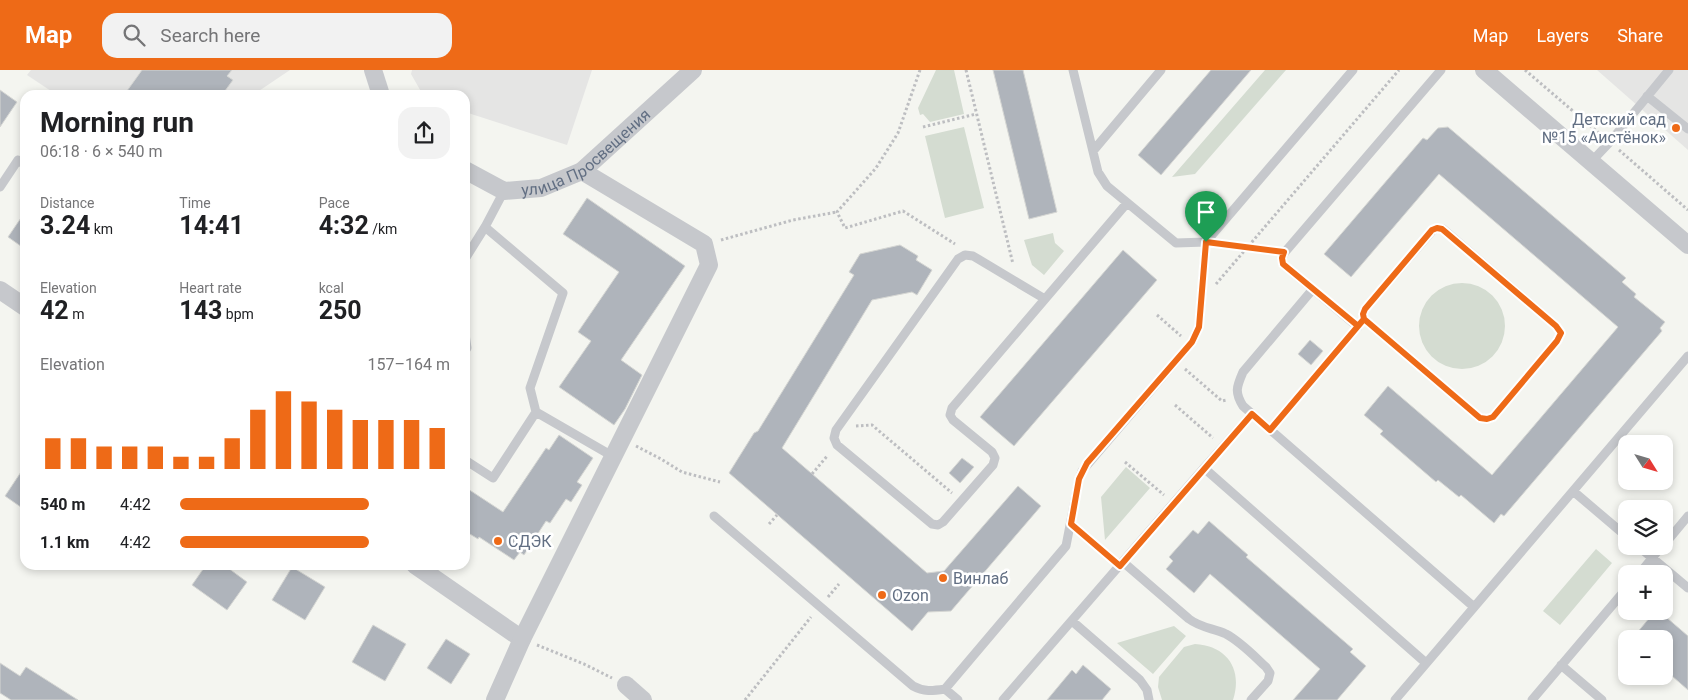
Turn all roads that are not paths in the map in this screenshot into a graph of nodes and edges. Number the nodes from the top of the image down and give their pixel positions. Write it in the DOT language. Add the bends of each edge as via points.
graph roads {
  1 [pos="373,70"];
  2 [pos="693,70"];
  3 [pos="1074,70"];
  4 [pos="1161,70"];
  5 [pos="1353,70"];
  6 [pos="1441,70"];
  7 [pos="1484,70"];
  8 [pos="1669,70"];
  9 [pos="379,90"];
  10 [pos="1647,96"];
  11 [pos="1688,129"];
  12 [pos="1093,151"];
  13 [pos="20,161"];
  14 [pos="1591,162"];
  15 [pos="582,172"];
  16 [pos="470,173"];
  17 [pos="0,187"];
  18 [pos="504,191"];
  19 [pos="1127,203"];
  20 [pos="485,227"];
  21 [pos="1206,242"];
  22 [pos="1688,245"];
  23 [pos="470,251"];
  24 [pos="1313,289"];
  25 [pos="0,290"];
  26 [pos="1045,299"];
  27 [pos="20,304"];
  28 [pos="1364,319"];
  29 [pos="1358,326"];
  30 [pos="1688,356"];
  31 [pos="536,412"];
  32 [pos="1252,414"];
  33 [pos="1270,430"];
  34 [pos="614,457"];
  35 [pos="470,463"];
  36 [pos="1204,468"];
  37 [pos="1573,491"];
  38 [pos="714,516"];
  39 [pos="1688,516"];
  40 [pos="1618,529"];
  41 [pos="1673,533"];
  42 [pos="1648,555"];
  43 [pos="1655,555"];
  44 [pos="1652,558"];
  45 [pos="1121,564"];
  46 [pos="1646,565"];
  47 [pos="422,570"];
  48 [pos="1688,588"];
  49 [pos="1618,598"];
  50 [pos="1474,607"];
  51 [pos="1072,621"];
  52 [pos="522,639"];
  53 [pos="1426,663"];
  54 [pos="1561,665"];
  55 [pos="626,685"];
  56 [pos="945,689"];
  57 [pos="495,700"];
  58 [pos="643,700"];
  59 [pos="958,700"];
  60 [pos="1003,700"];
  61 [pos="1149,700"];
  62 [pos="1251,700"];
  63 [pos="1394,700"];
  64 [pos="1532,700"];
  65 [pos="1602,700"];
  1 -- 9 [label="street"];
  2 -- 15 [label="street, улица Просвещения"];
  3 -- 12 [label="lane"];
  4 -- 12 [label="lane"];
  5 -- 21 [label="lane"];
  6 -- 24 [label="lane" via="1284,252 1283,264"];
  7 -- 14 [label="street"];
  8 -- 10 [label="lane"];
  10 -- 11 [label="lane"];
  10 -- 14 [label="lane"];
  12 -- 19 [label="lane" via="1102,180"];
  13 -- 17 [label="lane"];
  14 -- 22 [label="street"];
  15 -- 18 [label="street, улица Просвещения" via="541,188"];
  15 -- 34 [label="street" via="704,244 710,265"];
  16 -- 18 [label="street, улица Просвещения"];
  18 -- 20 [label="lane"];
  19 -- 21 [label="lane" via="1176,244"];
  19 -- 26 [label="lane"];
  20 -- 23 [label="lane"];
  20 -- 31 [label="lane" via="563,293 530,388"];
  21 -- 56 [label="lane" via="1197,334 1082,471 1066,546 1059,556"];
  24 -- 29 [label="lane"];
  24 -- 32 [label="lane" via="1243,372 1237,386 1237,397"];
  25 -- 27 [label="street"];
  26 -- 26 [label="lane" via="952,408 950,415 953,420 995,458 938,526 837,445 834,438 838,427 958,259 965,255 973,256"];
  28 -- 28 [label="lane" via="1365,309 1437,228 1561,333 1493,417 1487,419 1480,418"];
  28 -- 29 [label="lane"];
  29 -- 33 [label="lane"];
  30 -- 37 [label="lane"];
  31 -- 34 [label="lane"];
  31 -- 35 [label="lane" via="493,478"];
  32 -- 33 [label="lane"];
  32 -- 36 [label="lane"];
  33 -- 50 [label="lane"];
  34 -- 52 [label="street"];
  36 -- 45 [label="lane"];
  36 -- 53 [label="lane"];
  37 -- 40 [label="lane"];
  37 -- 50 [label="lane"];
  38 -- 56 [label="lane" via="913,686 922,691"];
  39 -- 41 [label="lane"];
  42 -- 44 [label="lane"];
  43 -- 44 [label="lane"];
  44 -- 46 [label="lane"];
  44 -- 48 [label="lane"];
  45 -- 51 [label="lane"];
  45 -- 62 [label="lane" via="1197,625 1233,639 1266,667 1270,673 1268,681"];
  47 -- 52 [label="street"];
  49 -- 54 [label="lane"];
  50 -- 53 [label="lane"];
  51 -- 60 [label="lane"];
  51 -- 61 [label="lane" via="1140,680"];
  52 -- 57 [label="street"];
  53 -- 63 [label="lane"];
  54 -- 64 [label="lane"];
  54 -- 65 [label="lane"];
  55 -- 58 [label="street"];
  56 -- 59 [label="lane"];
}
